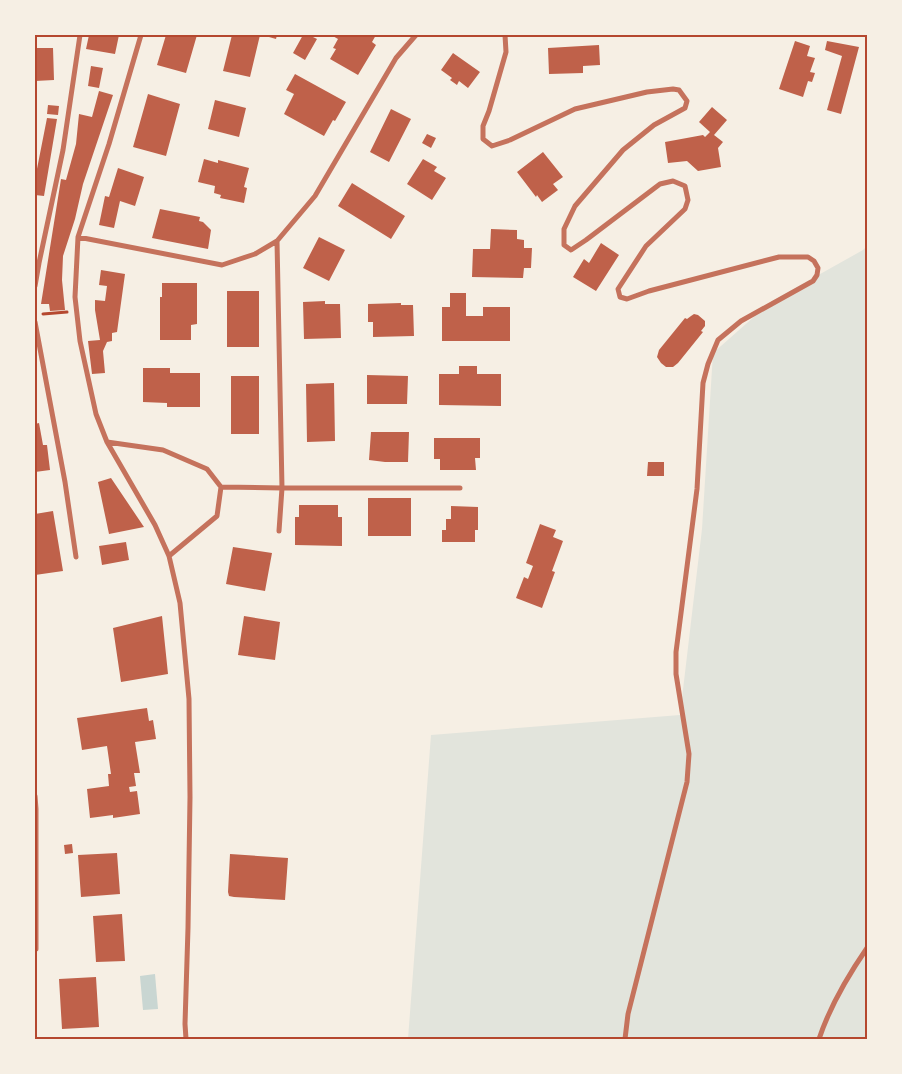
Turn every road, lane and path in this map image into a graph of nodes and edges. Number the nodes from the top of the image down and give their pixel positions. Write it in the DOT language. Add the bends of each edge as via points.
graph roads {
  1 [pos="80,35"];
  2 [pos="141,35"];
  3 [pos="416,35"];
  4 [pos="505,35"];
  5 [pos="78,237"];
  6 [pos="277,241"];
  7 [pos="35,286"];
  8 [pos="77,312"];
  9 [pos="35,314"];
  10 [pos="35,322"];
  11 [pos="107,442"];
  12 [pos="221,487"];
  13 [pos="282,488"];
  14 [pos="460,488"];
  15 [pos="279,531"];
  16 [pos="169,556"];
  17 [pos="76,557"];
  18 [pos="35,796"];
  19 [pos="867,948"];
  20 [pos="36,949"];
  21 [pos="186,1039"];
  22 [pos="625,1039"];
  23 [pos="819,1039"];
  1 -- 7 [label="street" via="63,150"];
  2 -- 5 [label="street"];
  3 -- 6 [label="street" via="396,58 314,196"];
  4 -- 22 [label="street" via="506,52 482,126 484,139 492,146 575,108 673,89 679,90 687,101 685,108 654,125 623,150 575,206 564,229 564,245 571,250 660,184 673,181 685,186 688,200 685,209 646,246 618,289 620,297 628,299 779,257 808,257 818,268 813,281 741,321 718,340 703,383 696,490 676,652 676,674 689,754 688,782 628,1014"];
  5 -- 6 [label="street" via="222,265 255,254"];
  5 -- 8 [label="street"];
  6 -- 13 [label="street"];
  8 -- 9 [label="path"];
  8 -- 11 [label="street" via="96,414"];
  10 -- 17 [label="street"];
  11 -- 12 [label="street" via="163,450 207,469"];
  11 -- 16 [label="street" via="155,525"];
  12 -- 13 [label="street"];
  12 -- 16 [label="street" via="217,516"];
  13 -- 14 [label="street"];
  13 -- 15 [label="street"];
  16 -- 21 [label="street" via="180,603 189,699"];
  18 -- 20 [label="street"];
  19 -- 23 [label="street" via="839,991"];
}
